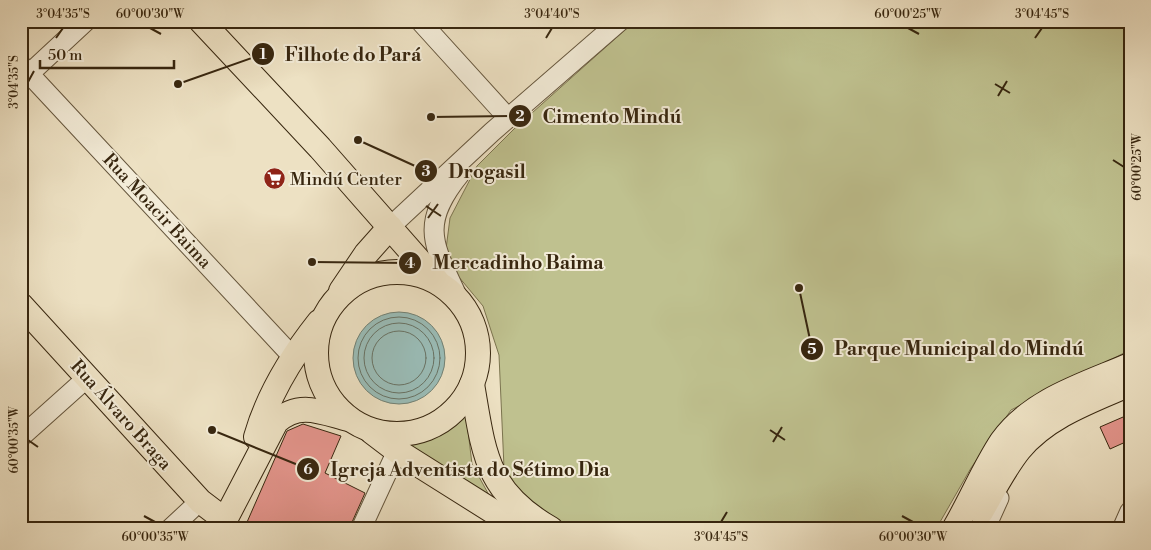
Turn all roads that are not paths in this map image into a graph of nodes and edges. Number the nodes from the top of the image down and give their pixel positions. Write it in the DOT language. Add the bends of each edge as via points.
graph roads {
  1 [pos="86,21"];
  2 [pos="201,21"];
  3 [pos="420,21"];
  4 [pos="620,21"];
  5 [pos="25,69"];
  6 [pos="508,118"];
  7 [pos="492,132"];
  8 [pos="390,227"];
  9 [pos="438,282"];
  10 [pos="459,300"];
  11 [pos="21,305"];
  12 [pos="331,307"];
  13 [pos="293,357"];
  14 [pos="1130,366"];
  15 [pos="88,377"];
  16 [pos="472,384"];
  17 [pos="1130,384"];
  18 [pos="348,419"];
  19 [pos="1017,424"];
  20 [pos="371,431"];
  21 [pos="21,437"];
  22 [pos="1020,449"];
  23 [pos="397,451"];
  24 [pos="242,484"];
  25 [pos="200,501"];
  26 [pos="1130,511"];
  27 [pos="499,513"];
  28 [pos="223,524"];
  29 [pos="170,529"];
  30 [pos="361,529"];
  31 [pos="521,529"];
  32 [pos="551,529"];
  33 [pos="954,529"];
  34 [pos="972,529"];
  35 [pos="985,529"];
  36 [pos="1122,529"];
  1 -- 5 [label="street"];
  2 -- 8 [label="main road"];
  3 -- 6 [label="street"];
  4 -- 6 [label="street"];
  5 -- 13 [label="street, Rua Moacir Baima"];
  6 -- 7 [label="street"];
  7 -- 8 [label="street"];
  7 -- 10 [label="street" via="438,205 433,226 434,242"];
  8 -- 9 [label="main road"];
  8 -- 12 [label="main road" via="366,254"];
  9 -- 10 [label="main road"];
  9 -- 12 [label="main road" via="421,275 384,273 350,287"];
  10 -- 16 [label="main road" via="469,314 478,349"];
  11 -- 15 [label="main road, Rua Álvaro Braga"];
  12 -- 13 [label="main road"];
  12 -- 18 [label="main road" via="318,333 317,371 323,389"];
  13 -- 24 [label="main road" via="260,424"];
  14 -- 19 [label="main road" via="1054,399"];
  15 -- 21 [label="street"];
  15 -- 25 [label="main road, Rua Álvaro Braga"];
  16 -- 20 [label="main road" via="448,417 430,428 411,434"];
  16 -- 27 [label="main road"];
  17 -- 22 [label="main road" via="1055,419"];
  18 -- 20 [label="main road"];
  18 -- 24 [label="main road" via="306,409 285,414 276,422"];
  19 -- 22 [label="street"];
  19 -- 33 [label="main road" via="990,461"];
  20 -- 23 [label="main road"];
  22 -- 34 [label="main road"];
  22 -- 35 [label="street"];
  23 -- 27 [label="main road"];
  23 -- 30 [label="street"];
  24 -- 28 [label="main road"];
  25 -- 28 [label="main road, Rua Álvaro Braga"];
  25 -- 29 [label="street"];
  26 -- 36 [label="street"];
  27 -- 31 [label="main road"];
  27 -- 32 [label="main road" via="519,509"];
}
